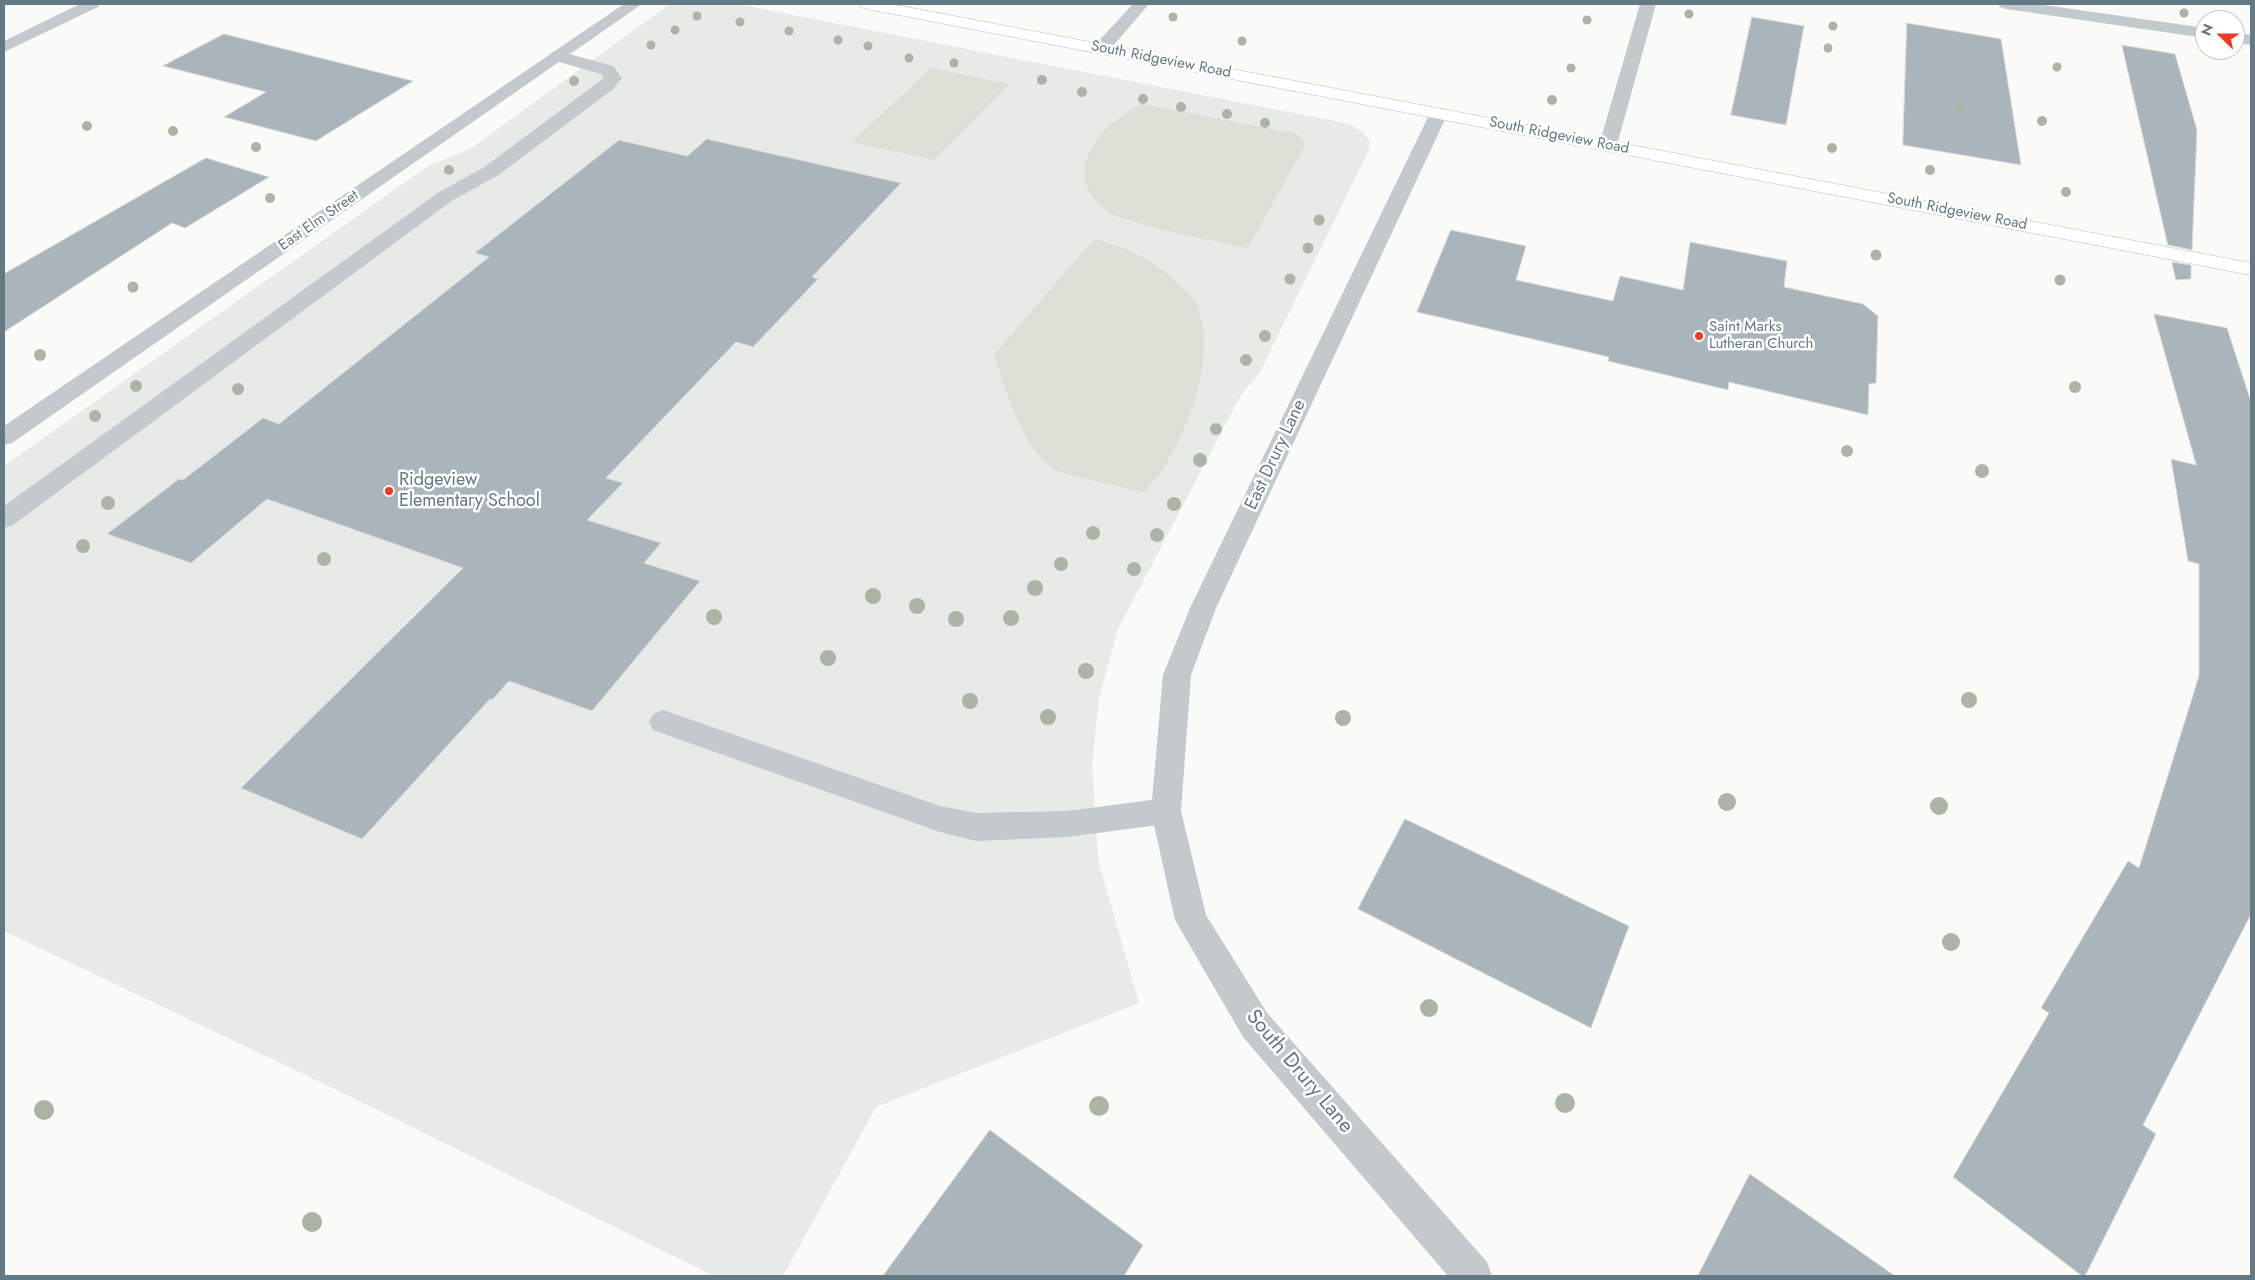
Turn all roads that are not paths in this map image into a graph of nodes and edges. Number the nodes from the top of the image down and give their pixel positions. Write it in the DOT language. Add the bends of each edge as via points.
graph roads {
  1 [pos="92,4"];
  2 [pos="634,4"];
  3 [pos="867,4"];
  4 [pos="1141,4"];
  5 [pos="1648,4"];
  6 [pos="2006,4"];
  7 [pos="2195,32"];
  8 [pos="4,47"];
  9 [pos="1101,49"];
  10 [pos="558,56"];
  11 [pos="1439,113"];
  12 [pos="1608,145"];
  13 [pos="2251,269"];
  14 [pos="4,438"];
  15 [pos="4,519"];
  16 [pos="664,722"];
  17 [pos="1166,812"];
  18 [pos="1473,1276"];
  1 -- 8 [label="street"];
  2 -- 10 [label="street, East Elm Street"];
  3 -- 9 [label="main road, South Ridgeview Road"];
  4 -- 9 [label="street"];
  5 -- 12 [label="street"];
  6 -- 7 [label="street"];
  9 -- 11 [label="main road, South Ridgeview Road"];
  10 -- 14 [label="street, East Elm Street"];
  10 -- 15 [label="street" via="607,70 613,78 607,86 490,172 446,196"];
  11 -- 12 [label="main road, South Ridgeview Road"];
  11 -- 17 [label="street, East Drury Lane" via="1203,608 1177,675"];
  12 -- 13 [label="main road, South Ridgeview Road"];
  16 -- 17 [label="street" via="940,819 976,827 1067,824"];
  17 -- 18 [label="street, South Drury Lane" via="1191,920 1255,1026"];
}
